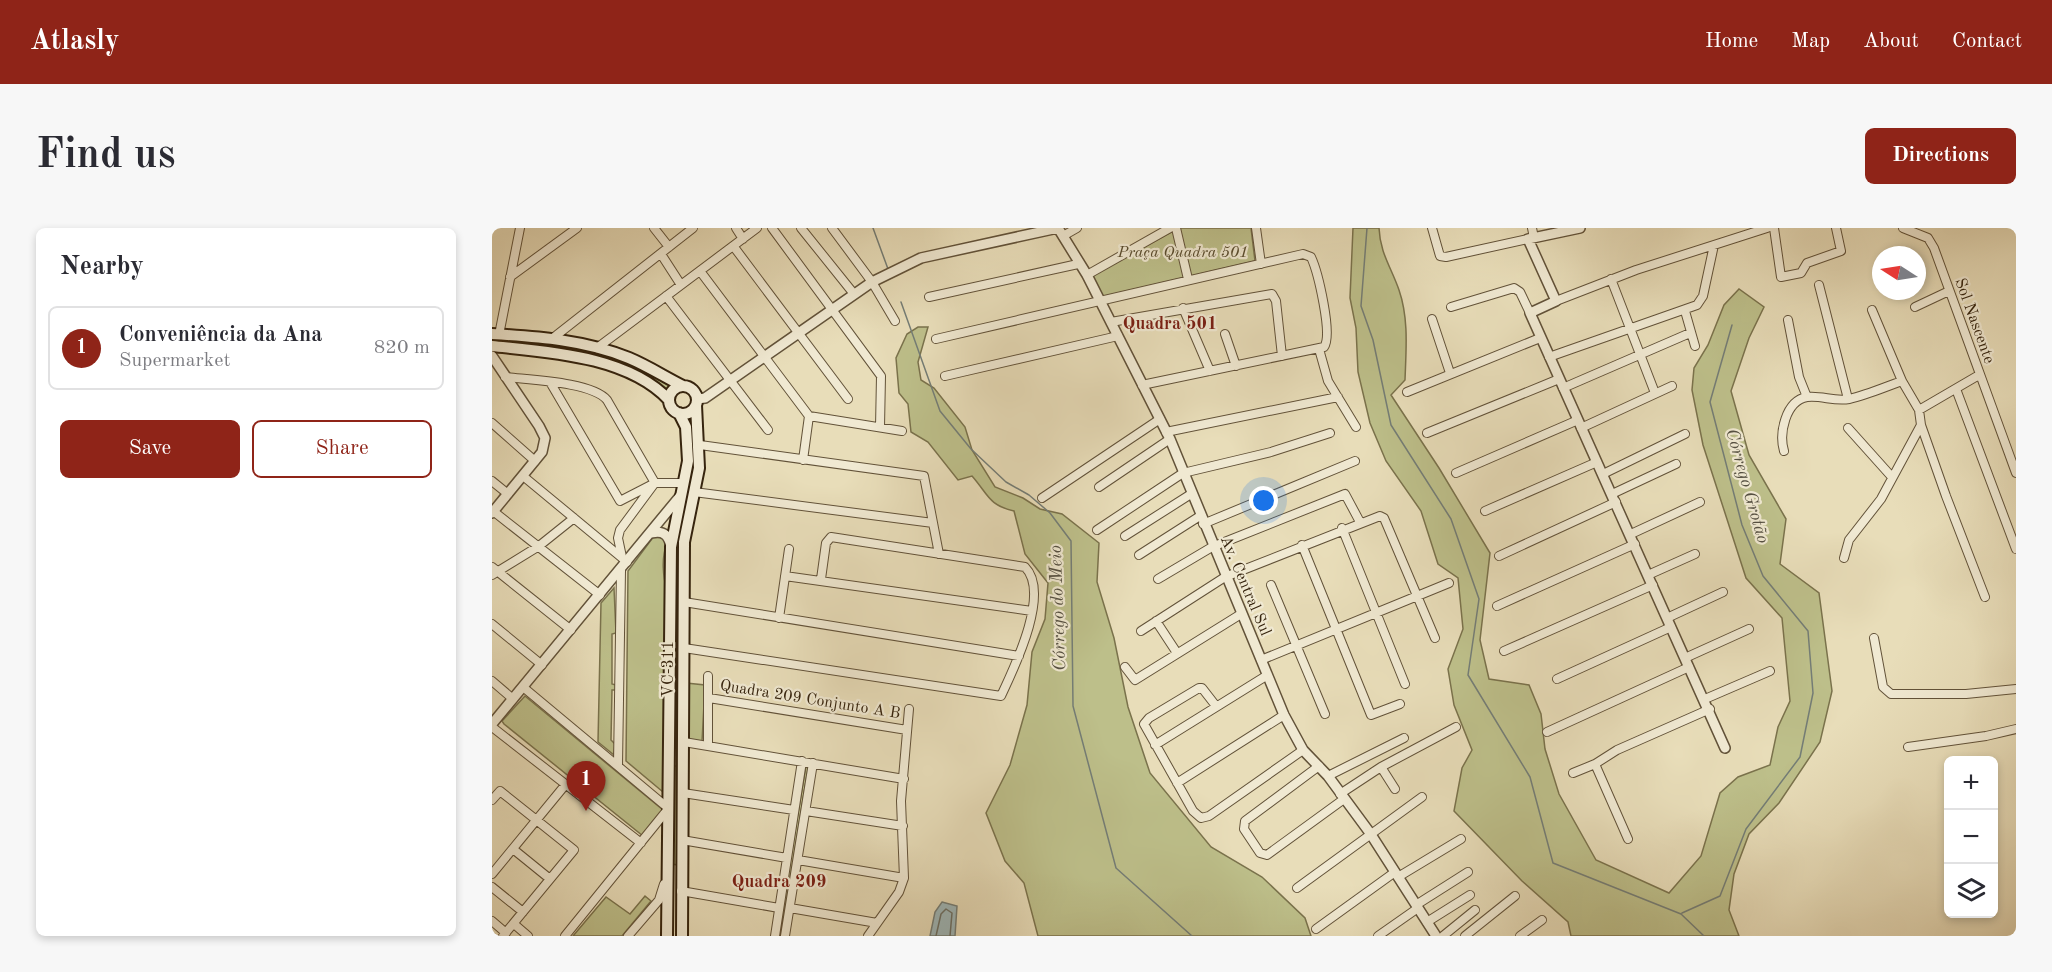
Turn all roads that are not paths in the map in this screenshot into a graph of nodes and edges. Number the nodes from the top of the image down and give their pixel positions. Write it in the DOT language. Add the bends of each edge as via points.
graph roads {
  1 [pos="520,228"];
  2 [pos="577,228"];
  3 [pos="654,228"];
  4 [pos="693,228"];
  5 [pos="736,228"];
  6 [pos="756,228"];
  7 [pos="772,228"];
  8 [pos="801,228"];
  9 [pos="832,228"];
  10 [pos="1077,228"];
  11 [pos="1170,228"];
  12 [pos="1176,228"];
  13 [pos="1256,228"];
  14 [pos="1432,228"];
  15 [pos="1580,228"];
  16 [pos="1767,228"];
  17 [pos="1774,228"];
  18 [pos="1836,228"];
  19 [pos="1903,228"];
  20 [pos="1059,231"];
  21 [pos="1531,235"];
  22 [pos="743,239"];
  23 [pos="1714,245"];
  24 [pos="669,247"];
  25 [pos="734,247"];
  26 [pos="661,254"];
  27 [pos="1078,264"];
  28 [pos="1261,264"];
  29 [pos="700,271"];
  30 [pos="1087,275"];
  31 [pos="510,277"];
  32 [pos="1188,279"];
  33 [pos="1611,279"];
  34 [pos="872,282"];
  35 [pos="681,285"];
  36 [pos="1819,285"];
  37 [pos="1949,291"];
  38 [pos="854,294"];
  39 [pos="666,296"];
  40 [pos="929,297"];
  41 [pos="1099,300"];
  42 [pos="1556,301"];
  43 [pos="1915,306"];
  44 [pos="1451,307"];
  45 [pos="1183,308"];
  46 [pos="833,309"];
  47 [pos="1684,310"];
  48 [pos="1872,310"];
  49 [pos="1530,314"];
  50 [pos="1432,319"];
  51 [pos="1788,320"];
  52 [pos="895,321"];
  53 [pos="1111,322"];
  54 [pos="1629,328"];
  55 [pos="1690,333"];
  56 [pos="496,334"];
  57 [pos="798,334"];
  58 [pos="1225,334"];
  59 [pos="1118,336"];
  60 [pos="552,338"];
  61 [pos="1540,338"];
  62 [pos="936,339"];
  63 [pos="492,346"];
  64 [pos="1695,346"];
  65 [pos="1323,347"];
  66 [pos="597,348"];
  67 [pos="492,356"];
  68 [pos="766,356"];
  69 [pos="1282,356"];
  70 [pos="1639,356"];
  71 [pos="1549,357"];
  72 [pos="1236,366"];
  73 [pos="1210,371"];
  74 [pos="1450,373"];
  75 [pos="1979,375"];
  76 [pos="945,376"];
  77 [pos="505,377"];
  78 [pos="731,381"];
  79 [pos="1902,381"];
  80 [pos="550,382"];
  81 [pos="1561,384"];
  82 [pos="1142,385"];
  83 [pos="683,386"];
  84 [pos="1672,386"];
  85 [pos="1956,389"];
  86 [pos="1407,392"];
  87 [pos="1655,393"];
  88 [pos="1338,397"];
  89 [pos="1807,397"];
  90 [pos="848,399"];
  91 [pos="1848,399"];
  92 [pos="669,400"];
  93 [pos="696,402"];
  94 [pos="1918,410"];
  95 [pos="679,413"];
  96 [pos="809,416"];
  97 [pos="1160,419"];
  98 [pos="492,423"];
  99 [pos="1580,424"];
  100 [pos="1921,425"];
  101 [pos="880,427"];
  102 [pos="1356,427"];
  103 [pos="1848,428"];
  104 [pos="768,430"];
  105 [pos="902,431"];
  106 [pos="1330,433"];
  107 [pos="1427,433"];
  108 [pos="1685,434"];
  109 [pos="1168,435"];
  110 [pos="700,445"];
  111 [pos="1784,451"];
  112 [pos="803,460"];
  113 [pos="535,461"];
  114 [pos="1355,461"];
  115 [pos="1597,462"];
  116 [pos="1676,464"];
  117 [pos="1183,473"];
  118 [pos="1456,473"];
  119 [pos="2016,473"];
  120 [pos="1603,474"];
  121 [pos="523,476"];
  122 [pos="1892,476"];
  123 [pos="492,481"];
  124 [pos="655,483"];
  125 [pos="683,483"];
  126 [pos="1099,487"];
  127 [pos="694,492"];
  128 [pos="508,494"];
  129 [pos="1191,494"];
  130 [pos="681,495"];
  131 [pos="1042,498"];
  132 [pos="1614,498"];
  133 [pos="1700,502"];
  134 [pos="1485,511"];
  135 [pos="493,512"];
  136 [pos="574,518"];
  137 [pos="1202,520"];
  138 [pos="1360,522"];
  139 [pos="933,523"];
  140 [pos="1342,528"];
  141 [pos="1097,530"];
  142 [pos="652,532"];
  143 [pos="1630,534"];
  144 [pos="1125,536"];
  145 [pos="1635,544"];
  146 [pos="1302,545"];
  147 [pos="539,546"];
  148 [pos="671,547"];
  149 [pos="1212,547"];
  150 [pos="789,549"];
  151 [pos="2016,549"];
  152 [pos="939,554"];
  153 [pos="1695,554"];
  154 [pos="1139,555"];
  155 [pos="1499,556"];
  156 [pos="1844,558"];
  157 [pos="623,563"];
  158 [pos="494,571"];
  159 [pos="1648,574"];
  160 [pos="785,576"];
  161 [pos="1225,577"];
  162 [pos="821,579"];
  163 [pos="1158,579"];
  164 [pos="1449,583"];
  165 [pos="1271,585"];
  166 [pos="1653,585"];
  167 [pos="1723,592"];
  168 [pos="1418,594"];
  169 [pos="600,595"];
  170 [pos="1985,597"];
  171 [pos="684,602"];
  172 [pos="1497,606"];
  173 [pos="1032,611"];
  174 [pos="1378,612"];
  175 [pos="1241,614"];
  176 [pos="779,618"];
  177 [pos="1667,618"];
  178 [pos="1156,621"];
  179 [pos="492,624"];
  180 [pos="1671,627"];
  181 [pos="1337,629"];
  182 [pos="1749,629"];
  183 [pos="571,630"];
  184 [pos="1141,631"];
  185 [pos="670,634"];
  186 [pos="1435,638"];
  187 [pos="1874,638"];
  188 [pos="1296,646"];
  189 [pos="684,648"];
  190 [pos="1504,651"];
  191 [pos="1177,653"];
  192 [pos="1019,656"];
  193 [pos="1261,660"];
  194 [pos="1687,663"];
  195 [pos="542,665"];
  196 [pos="1125,667"];
  197 [pos="1770,671"];
  198 [pos="708,676"];
  199 [pos="1266,676"];
  200 [pos="684,678"];
  201 [pos="1557,679"];
  202 [pos="492,681"];
  203 [pos="1405,684"];
  204 [pos="523,687"];
  205 [pos="2016,689"];
  206 [pos="709,698"];
  207 [pos="513,699"];
  208 [pos="1705,699"];
  209 [pos="1400,704"];
  210 [pos="1216,706"];
  211 [pos="1710,709"];
  212 [pos="909,710"];
  213 [pos="1325,714"];
  214 [pos="1284,715"];
  215 [pos="669,720"];
  216 [pos="492,725"];
  217 [pos="1456,726"];
  218 [pos="2016,729"];
  219 [pos="907,730"];
  220 [pos="1547,732"];
  221 [pos="1404,738"];
  222 [pos="684,742"];
  223 [pos="1155,745"];
  224 [pos="708,746"];
  225 [pos="1725,747"];
  226 [pos="1908,747"];
  227 [pos="1303,750"];
  228 [pos="683,756"];
  229 [pos="802,761"];
  230 [pos="813,763"];
  231 [pos="1595,764"];
  232 [pos="618,765"];
  233 [pos="1319,766"];
  234 [pos="1381,768"];
  235 [pos="1573,773"];
  236 [pos="1328,776"];
  237 [pos="904,779"];
  238 [pos="1177,783"];
  239 [pos="566,784"];
  240 [pos="1395,789"];
  241 [pos="683,793"];
  242 [pos="1342,796"];
  243 [pos="1422,797"];
  244 [pos="492,800"];
  245 [pos="668,808"];
  246 [pos="794,810"];
  247 [pos="806,811"];
  248 [pos="537,820"];
  249 [pos="656,825"];
  250 [pos="668,826"];
  251 [pos="903,826"];
  252 [pos="1370,833"];
  253 [pos="1461,838"];
  254 [pos="1628,839"];
  255 [pos="682,840"];
  256 [pos="641,843"];
  257 [pos="513,849"];
  258 [pos="787,858"];
  259 [pos="798,860"];
  260 [pos="668,863"];
  261 [pos="1468,872"];
  262 [pos="492,874"];
  263 [pos="1397,875"];
  264 [pos="904,878"];
  265 [pos="550,879"];
  266 [pos="492,887"];
  267 [pos="681,888"];
  268 [pos="1297,888"];
  269 [pos="1470,895"];
  270 [pos="1515,896"];
  271 [pos="663,903"];
  272 [pos="1417,906"];
  273 [pos="779,908"];
  274 [pos="790,908"];
  275 [pos="1475,910"];
  276 [pos="523,912"];
  277 [pos="1542,920"];
  278 [pos="492,921"];
  279 [pos="1427,922"];
  280 [pos="877,923"];
  281 [pos="513,924"];
  282 [pos="1316,929"];
  283 [pos="505,934"];
  284 [pos="528,936"];
  285 [pos="565,936"];
  286 [pos="628,936"];
  287 [pos="667,936"];
  288 [pos="682,936"];
  289 [pos="775,936"];
  290 [pos="785,936"];
  291 [pos="868,936"];
  292 [pos="1378,936"];
  293 [pos="1436,936"];
  294 [pos="1443,936"];
  295 [pos="1465,936"];
  296 [pos="1520,936"];
  1 -- 31 [label="street"];
  2 -- 31 [label="street"];
  3 -- 24 [label="street"];
  4 -- 24 [label="street"];
  5 -- 22 [label="street"];
  6 -- 22 [label="street"];
  7 -- 46 [label="street"];
  8 -- 38 [label="street"];
  9 -- 34 [label="street"];
  10 -- 20 [label="street"];
  11 -- 30 [label="street"];
  12 -- 32 [label="street"];
  13 -- 28 [label="street"];
  14 -- 21 [label="street" via="1440,256"];
  15 -- 21 [label="street"];
  16 -- 23 [label="street"];
  17 -- 18 [label="street" via="1781,277 1801,273 1808,263 1841,251"];
  19 -- 37 [label="street, Sol Nascente" via="1928,238"];
  20 -- 27 [label="street, Av. Central Sul"];
  20 -- 34 [label="street" via="904,264"];
  21 -- 42 [label="street"];
  22 -- 25 [label="street"];
  23 -- 33 [label="street"];
  23 -- 47 [label="street" via="1703,296 1697,305"];
  24 -- 26 [label="street"];
  25 -- 29 [label="street"];
  25 -- 57 [label="street"];
  26 -- 35 [label="street"];
  26 -- 60 [label="street"];
  27 -- 30 [label="street, Av. Central Sul"];
  27 -- 40 [label="street"];
  28 -- 32 [label="street"];
  28 -- 65 [label="street" via="1303,254 1311,257 1321,290 1328,338"];
  29 -- 35 [label="street"];
  29 -- 68 [label="street"];
  30 -- 41 [label="street, Av. Central Sul"];
  31 -- 56 [label="street"];
  32 -- 41 [label="street"];
  33 -- 42 [label="street"];
  33 -- 54 [label="street"];
  34 -- 38 [label="street"];
  34 -- 52 [label="street"];
  35 -- 39 [label="street"];
  36 -- 91 [label="street"];
  37 -- 43 [label="street"];
  37 -- 75 [label="street, Sol Nascente"];
  38 -- 46 [label="street"];
  39 -- 66 [label="street"];
  39 -- 78 [label="street"];
  41 -- 53 [label="street, Av. Central Sul"];
  41 -- 62 [label="street"];
  42 -- 49 [label="street"];
  44 -- 49 [label="street" via="1514,288 1520,292"];
  45 -- 53 [label="street"];
  45 -- 69 [label="street" via="1272,294"];
  45 -- 73 [label="street"];
  46 -- 57 [label="street"];
  46 -- 101 [label="street" via="881,376"];
  47 -- 54 [label="street"];
  47 -- 55 [label="street"];
  48 -- 79 [label="street"];
  49 -- 61 [label="street"];
  50 -- 74 [label="street"];
  51 -- 89 [label="street"];
  53 -- 59 [label="street, Av. Central Sul"];
  54 -- 70 [label="street"];
  54 -- 71 [label="street"];
  55 -- 64 [label="street"];
  55 -- 70 [label="street"];
  56 -- 60 [label="main road"];
  57 -- 68 [label="street"];
  57 -- 90 [label="street"];
  58 -- 72 [label="street"];
  59 -- 76 [label="street"];
  59 -- 82 [label="street, Av. Central Sul"];
  60 -- 66 [label="main road"];
  61 -- 71 [label="street"];
  61 -- 74 [label="street"];
  63 -- 92 [label="main road" via="582,358 642,379"];
  65 -- 69 [label="street"];
  65 -- 88 [label="street" via="1323,370"];
  66 -- 83 [label="main road" via="627,357"];
  67 -- 77 [label="street"];
  68 -- 78 [label="street"];
  68 -- 96 [label="street"];
  69 -- 72 [label="street"];
  70 -- 81 [label="street"];
  70 -- 87 [label="street"];
  71 -- 81 [label="street"];
  72 -- 73 [label="street"];
  73 -- 82 [label="street"];
  74 -- 86 [label="street"];
  75 -- 85 [label="street"];
  75 -- 119 [label="street, Sol Nascente"];
  77 -- 80 [label="street"];
  77 -- 113 [label="street" via="545,438"];
  78 -- 93 [label="street"];
  78 -- 104 [label="street"];
  79 -- 91 [label="street"];
  79 -- 94 [label="street"];
  80 -- 124 [label="street" via="603,395"];
  80 -- 124 [label="street" via="620,501"];
  81 -- 99 [label="street"];
  81 -- 107 [label="street"];
  82 -- 97 [label="street, Av. Central Sul"];
  83 -- 92 [label="main road" via="672,392"];
  83 -- 93 [label="main road" via="691,389"];
  84 -- 87 [label="street"];
  85 -- 94 [label="street"];
  85 -- 151 [label="street"];
  87 -- 99 [label="street"];
  88 -- 102 [label="street"];
  88 -- 109 [label="street"];
  89 -- 91 [label="street"];
  89 -- 111 [label="street" via="1786,416 1781,440"];
  92 -- 95 [label="main road"];
  93 -- 95 [label="main road" via="691,411"];
  93 -- 110 [label="main road, VC-311"];
  94 -- 100 [label="street"];
  95 -- 125 [label="main road, VC-311" via="688,442"];
  96 -- 101 [label="street"];
  96 -- 112 [label="street"];
  97 -- 109 [label="street, Av. Central Sul"];
  97 -- 131 [label="street"];
  98 -- 113 [label="street"];
  99 -- 115 [label="street"];
  99 -- 118 [label="street"];
  100 -- 122 [label="street"];
  100 -- 170 [label="street"];
  101 -- 105 [label="street"];
  103 -- 122 [label="street"];
  106 -- 117 [label="street"];
  108 -- 120 [label="street"];
  109 -- 117 [label="street, Av. Central Sul"];
  109 -- 126 [label="street"];
  110 -- 112 [label="street"];
  110 -- 127 [label="main road, VC-311"];
  112 -- 139 [label="street" via="924,476"];
  113 -- 121 [label="street"];
  114 -- 137 [label="street"];
  115 -- 120 [label="street"];
  115 -- 134 [label="street"];
  116 -- 132 [label="street"];
  117 -- 129 [label="street, Av. Central Sul"];
  117 -- 141 [label="street"];
  120 -- 132 [label="street"];
  121 -- 128 [label="street"];
  121 -- 136 [label="street"];
  122 -- 156 [label="street" via="1873,511 1849,540"];
  123 -- 128 [label="street"];
  124 -- 125 [label="street"];
  124 -- 157 [label="street" via="620,530"];
  125 -- 130 [label="main road, VC-311"];
  127 -- 139 [label="street"];
  127 -- 171 [label="main road, VC-311" via="684,542"];
  128 -- 135 [label="street"];
  129 -- 137 [label="street, Av. Central Sul"];
  129 -- 144 [label="street"];
  130 -- 142 [label="street"];
  130 -- 148 [label="main road, VC-311"];
  132 -- 143 [label="street"];
  132 -- 155 [label="street"];
  133 -- 143 [label="street"];
  135 -- 147 [label="street"];
  136 -- 147 [label="street"];
  136 -- 157 [label="street"];
  137 -- 149 [label="street, Av. Central Sul"];
  137 -- 154 [label="street"];
  138 -- 140 [label="street"];
  138 -- 149 [label="street" via="1345,494"];
  138 -- 168 [label="street" via="1384,518"];
  139 -- 152 [label="street"];
  140 -- 146 [label="street"];
  140 -- 174 [label="street"];
  142 -- 148 [label="street" via="665,533"];
  142 -- 157 [label="street"];
  143 -- 145 [label="street"];
  145 -- 159 [label="street"];
  145 -- 172 [label="street"];
  146 -- 161 [label="street"];
  146 -- 181 [label="street"];
  147 -- 158 [label="street"];
  147 -- 169 [label="street"];
  148 -- 185 [label="main road, VC-311"];
  149 -- 161 [label="street, Av. Central Sul"];
  149 -- 163 [label="street"];
  150 -- 160 [label="street"];
  152 -- 162 [label="street" via="831,537 826,543"];
  152 -- 173 [label="street" via="1025,567 1035,589"];
  153 -- 159 [label="street"];
  157 -- 169 [label="street"];
  157 -- 232 [label="street"];
  158 -- 183 [label="street"];
  159 -- 166 [label="street"];
  160 -- 162 [label="street"];
  160 -- 176 [label="street"];
  161 -- 175 [label="street, Av. Central Sul"];
  161 -- 178 [label="street"];
  162 -- 173 [label="street"];
  164 -- 168 [label="street"];
  165 -- 188 [label="street"];
  166 -- 177 [label="street"];
  166 -- 190 [label="street"];
  167 -- 177 [label="street"];
  168 -- 174 [label="street"];
  168 -- 186 [label="street"];
  169 -- 183 [label="street"];
  171 -- 176 [label="street"];
  171 -- 189 [label="main road, VC-311"];
  173 -- 192 [label="street"];
  174 -- 181 [label="street"];
  174 -- 203 [label="street"];
  175 -- 191 [label="street"];
  175 -- 193 [label="street, Av. Central Sul"];
  176 -- 192 [label="street"];
  177 -- 180 [label="street"];
  178 -- 184 [label="street"];
  178 -- 191 [label="street"];
  179 -- 195 [label="street"];
  180 -- 194 [label="street"];
  180 -- 201 [label="street"];
  181 -- 188 [label="street"];
  181 -- 209 [label="street" via="1371,715"];
  182 -- 194 [label="street"];
  183 -- 195 [label="street"];
  185 -- 200 [label="main road" via="673,631 678,635 678,669"];
  185 -- 215 [label="main road, VC-311"];
  187 -- 205 [label="street" via="1883,687 1891,694"];
  188 -- 193 [label="street"];
  188 -- 213 [label="street"];
  189 -- 192 [label="street" via="1001,696"];
  189 -- 200 [label="main road, VC-311"];
  191 -- 196 [label="street" via="1136,680"];
  193 -- 199 [label="street, Av. Central Sul"];
  194 -- 208 [label="street"];
  194 -- 220 [label="street"];
  195 -- 204 [label="street"];
  197 -- 208 [label="street"];
  198 -- 206 [label="street"];
  199 -- 210 [label="street"];
  199 -- 214 [label="street, Av. Central Sul"];
  200 -- 222 [label="main road, VC-311"];
  202 -- 207 [label="street"];
  204 -- 207 [label="street"];
  204 -- 232 [label="street"];
  206 -- 219 [label="street, Quadra 209 Conjunto A B"];
  206 -- 224 [label="street"];
  207 -- 216 [label="street"];
  208 -- 211 [label="street"];
  210 -- 223 [label="street"];
  210 -- 223 [label="street" via="1199,688 1149,718 1144,727"];
  211 -- 225 [label="street"];
  211 -- 231 [label="street" via="1617,750"];
  212 -- 219 [label="street"];
  214 -- 227 [label="street, Av. Central Sul"];
  214 -- 238 [label="street"];
  215 -- 228 [label="main road" via="671,756 677,762"];
  215 -- 245 [label="main road, VC-311"];
  216 -- 239 [label="street"];
  217 -- 234 [label="street"];
  218 -- 226 [label="street"];
  219 -- 237 [label="street"];
  221 -- 236 [label="street"];
  222 -- 224 [label="street"];
  222 -- 228 [label="main road, VC-311"];
  223 -- 238 [label="street"];
  224 -- 229 [label="street"];
  227 -- 233 [label="street, Av. Central Sul"];
  227 -- 238 [label="street" via="1205,818 1198,817"];
  228 -- 241 [label="main road, VC-311"];
  229 -- 230 [label="street"];
  229 -- 246 [label="street"];
  230 -- 237 [label="street"];
  230 -- 247 [label="street"];
  231 -- 235 [label="street"];
  231 -- 254 [label="street"];
  232 -- 245 [label="street"];
  233 -- 236 [label="street, Av. Central Sul"];
  233 -- 242 [label="street" via="1245,821 1244,829 1260,853 1267,855"];
  234 -- 240 [label="street"];
  234 -- 242 [label="street"];
  236 -- 242 [label="street, Av. Central Sul"];
  237 -- 251 [label="street"];
  239 -- 248 [label="street"];
  239 -- 256 [label="street"];
  241 -- 246 [label="street"];
  241 -- 255 [label="main road, VC-311"];
  242 -- 252 [label="street, Av. Central Sul"];
  243 -- 252 [label="street"];
  244 -- 248 [label="street" via="500,791"];
  245 -- 249 [label="street"];
  245 -- 250 [label="main road, VC-311"];
  246 -- 258 [label="street"];
  247 -- 251 [label="street"];
  247 -- 259 [label="street"];
  248 -- 257 [label="street"];
  248 -- 265 [label="street" via="574,850"];
  249 -- 250 [label="street"];
  249 -- 256 [label="street"];
  250 -- 260 [label="main road, VC-311"];
  251 -- 264 [label="street"];
  252 -- 263 [label="street, Av. Central Sul"];
  252 -- 268 [label="street"];
  253 -- 263 [label="street"];
  255 -- 258 [label="street"];
  255 -- 267 [label="main road, VC-311"];
  256 -- 285 [label="street"];
  257 -- 262 [label="street"];
  257 -- 265 [label="street"];
  258 -- 273 [label="street"];
  259 -- 264 [label="street"];
  259 -- 274 [label="street"];
  260 -- 267 [label="main road" via="678,869"];
  260 -- 271 [label="main road, VC-311"];
  261 -- 272 [label="street"];
  263 -- 272 [label="street, Av. Central Sul"];
  263 -- 282 [label="street"];
  264 -- 280 [label="street"];
  265 -- 276 [label="street"];
  266 -- 276 [label="street"];
  267 -- 273 [label="street"];
  267 -- 288 [label="main road, VC-311"];
  269 -- 279 [label="street"];
  270 -- 295 [label="street"];
  271 -- 286 [label="street"];
  271 -- 287 [label="main road, VC-311"];
  272 -- 279 [label="street, Av. Central Sul"];
  272 -- 292 [label="street"];
  273 -- 289 [label="street"];
  274 -- 280 [label="street"];
  274 -- 290 [label="street"];
  275 -- 294 [label="street"];
  276 -- 281 [label="street"];
  277 -- 296 [label="street"];
  278 -- 283 [label="street"];
  279 -- 293 [label="street, Av. Central Sul"];
  280 -- 291 [label="street"];
  281 -- 283 [label="street"];
  281 -- 284 [label="street"];
}
